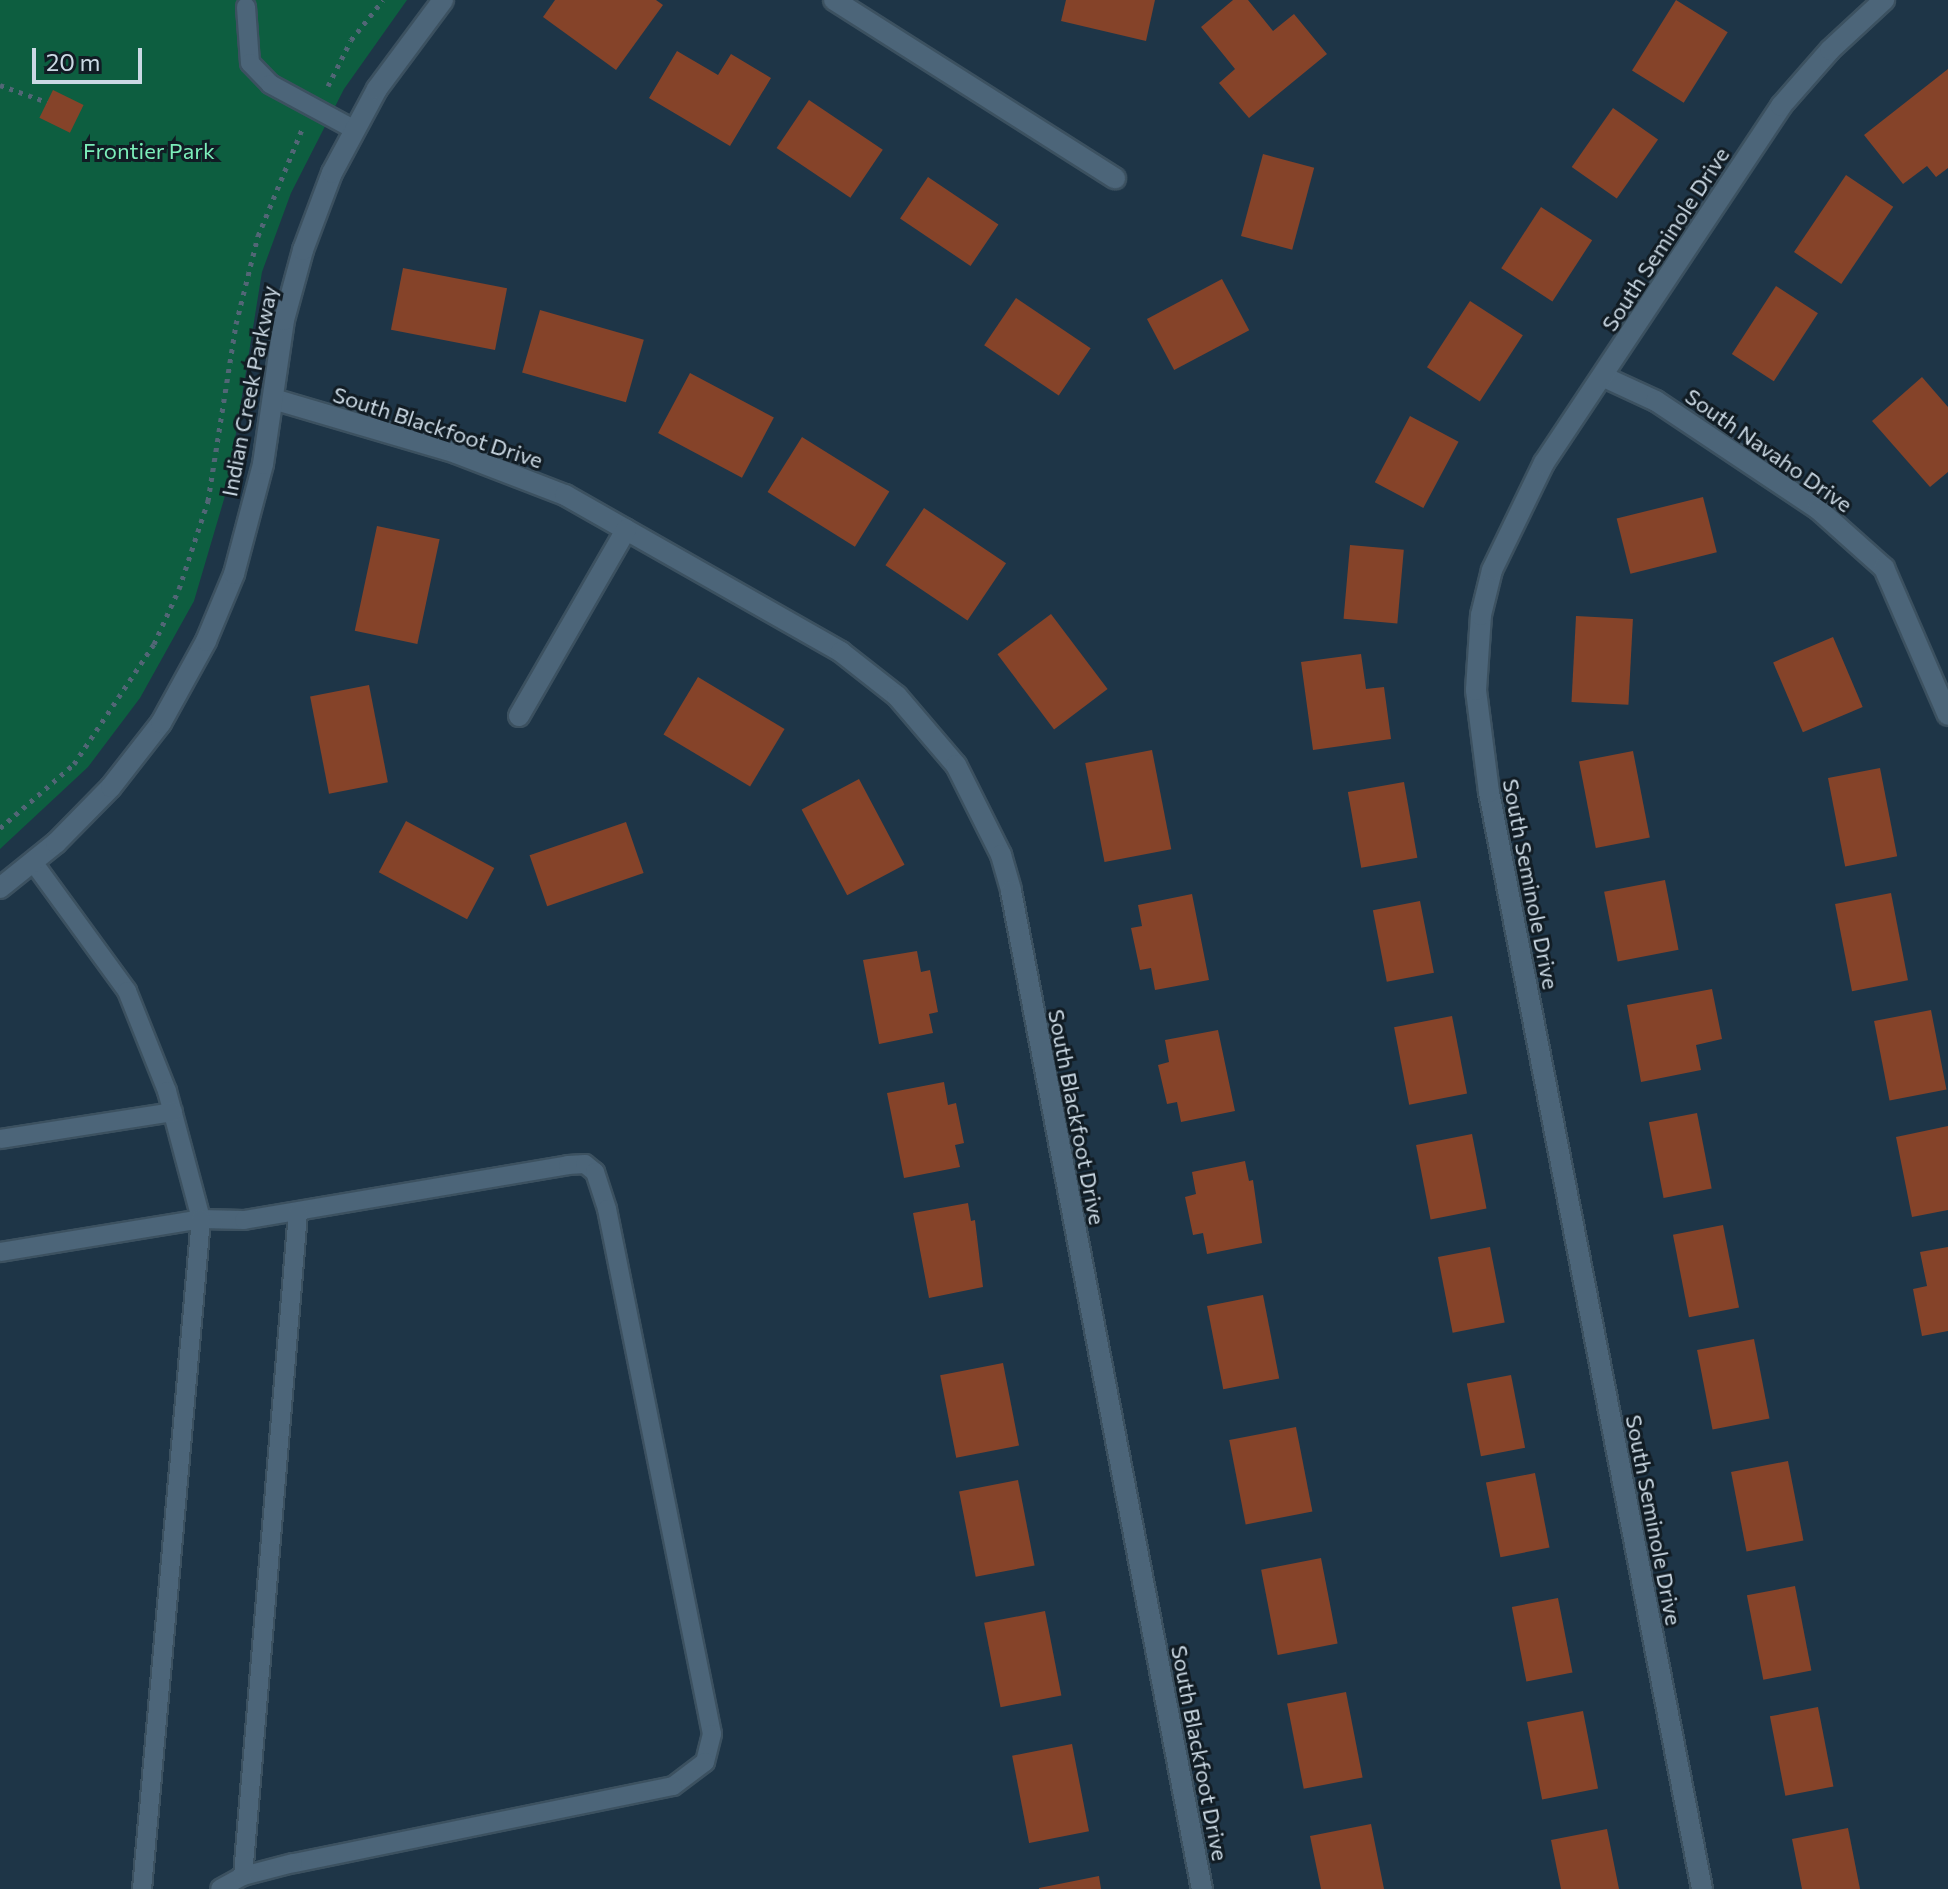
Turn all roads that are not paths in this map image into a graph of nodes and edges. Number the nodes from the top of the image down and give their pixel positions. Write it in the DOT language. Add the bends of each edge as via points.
graph roads {
  1 [pos="443,0"];
  2 [pos="834,0"];
  3 [pos="1884,0"];
  4 [pos="246,7"];
  5 [pos="355,130"];
  6 [pos="1115,178"];
  7 [pos="1604,377"];
  8 [pos="273,399"];
  9 [pos="626,530"];
  10 [pos="1948,715"];
  11 [pos="519,716"];
  12 [pos="33,862"];
  13 [pos="0,888"];
  14 [pos="173,1112"];
  15 [pos="0,1139"];
  16 [pos="298,1212"];
  17 [pos="201,1219"];
  18 [pos="0,1252"];
  19 [pos="243,1876"];
  20 [pos="142,1889"];
  21 [pos="220,1889"];
  22 [pos="1202,1889"];
  23 [pos="1702,1889"];
  1 -- 5 [label="street, Indian Creek Parkway" via="377,89"];
  2 -- 6 [label="street"];
  3 -- 7 [label="street, South Seminole Drive" via="1781,106"];
  4 -- 5 [label="lane" via="250,63 270,84"];
  5 -- 8 [label="street, Indian Creek Parkway" via="303,250 284,320"];
  7 -- 10 [label="street, South Navaho Drive" via="1656,401 1805,500 1884,568"];
  7 -- 23 [label="street, South Seminole Drive" via="1519,504 1492,570 1481,615 1476,690 1489,792"];
  8 -- 9 [label="street, South Blackfoot Drive" via="456,453 565,495"];
  8 -- 12 [label="street, Indian Creek Parkway" via="263,464 234,574 206,641 161,723 111,787"];
  9 -- 11 [label="street"];
  9 -- 22 [label="street, South Blackfoot Drive" via="841,652 897,696 956,765 1001,855"];
  12 -- 13 [label="street, Indian Creek Parkway"];
  12 -- 14 [label="lane" via="82,922 127,991"];
  14 -- 15 [label="lane"];
  14 -- 17 [label="lane"];
  16 -- 17 [label="lane" via="244,1220"];
  16 -- 19 [label="lane"];
  16 -- 19 [label="lane" via="568,1165 585,1164 595,1172 610,1225 711,1748 692,1775 673,1786"];
  17 -- 18 [label="lane"];
  17 -- 20 [label="lane" via="172,1502"];
  19 -- 21 [label="lane"];
}
